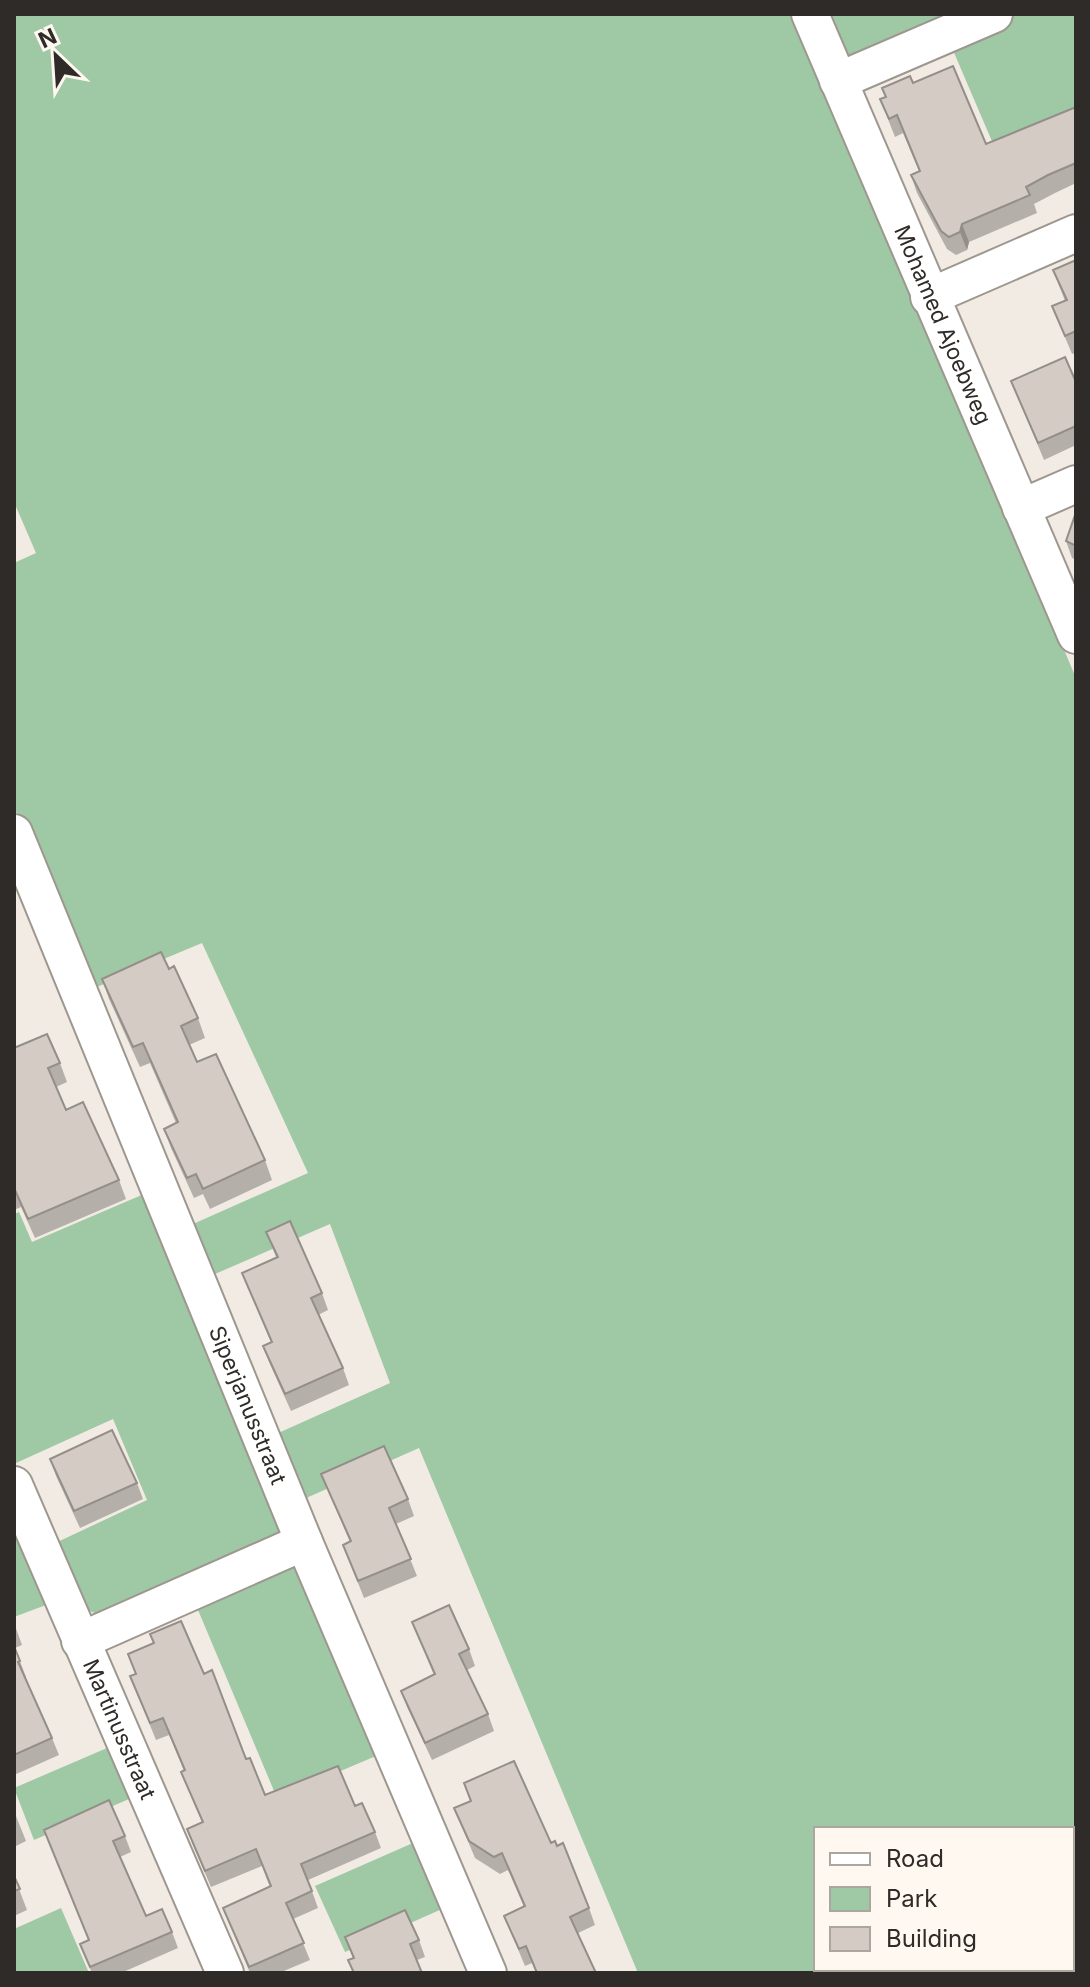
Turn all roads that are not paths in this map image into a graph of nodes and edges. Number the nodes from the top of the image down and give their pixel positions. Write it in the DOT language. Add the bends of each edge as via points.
graph roads {
  1 [pos="810,14"];
  2 [pos="994,14"];
  3 [pos="838,81"];
  4 [pos="1076,233"];
  5 [pos="929,297"];
  6 [pos="1076,484"];
  7 [pos="1021,508"];
  8 [pos="1076,635"];
  9 [pos="14,833"];
  10 [pos="14,1485"];
  11 [pos="304,1542"];
  12 [pos="80,1641"];
  13 [pos="216,1970"];
  14 [pos="488,1973"];
  1 -- 3 [label="street, Mohamed Ajoebweg"];
  2 -- 3 [label="street"];
  3 -- 5 [label="street, Mohamed Ajoebweg"];
  4 -- 5 [label="street"];
  5 -- 7 [label="street, Mohamed Ajoebweg"];
  6 -- 7 [label="street"];
  7 -- 8 [label="street, Mohamed Ajoebweg"];
  9 -- 11 [label="street, Siperjanusstraat"];
  10 -- 12 [label="street, Martinusstraat"];
  11 -- 12 [label="street"];
  11 -- 14 [label="street, Siperjanusstraat"];
  12 -- 13 [label="street, Martinusstraat"];
}
